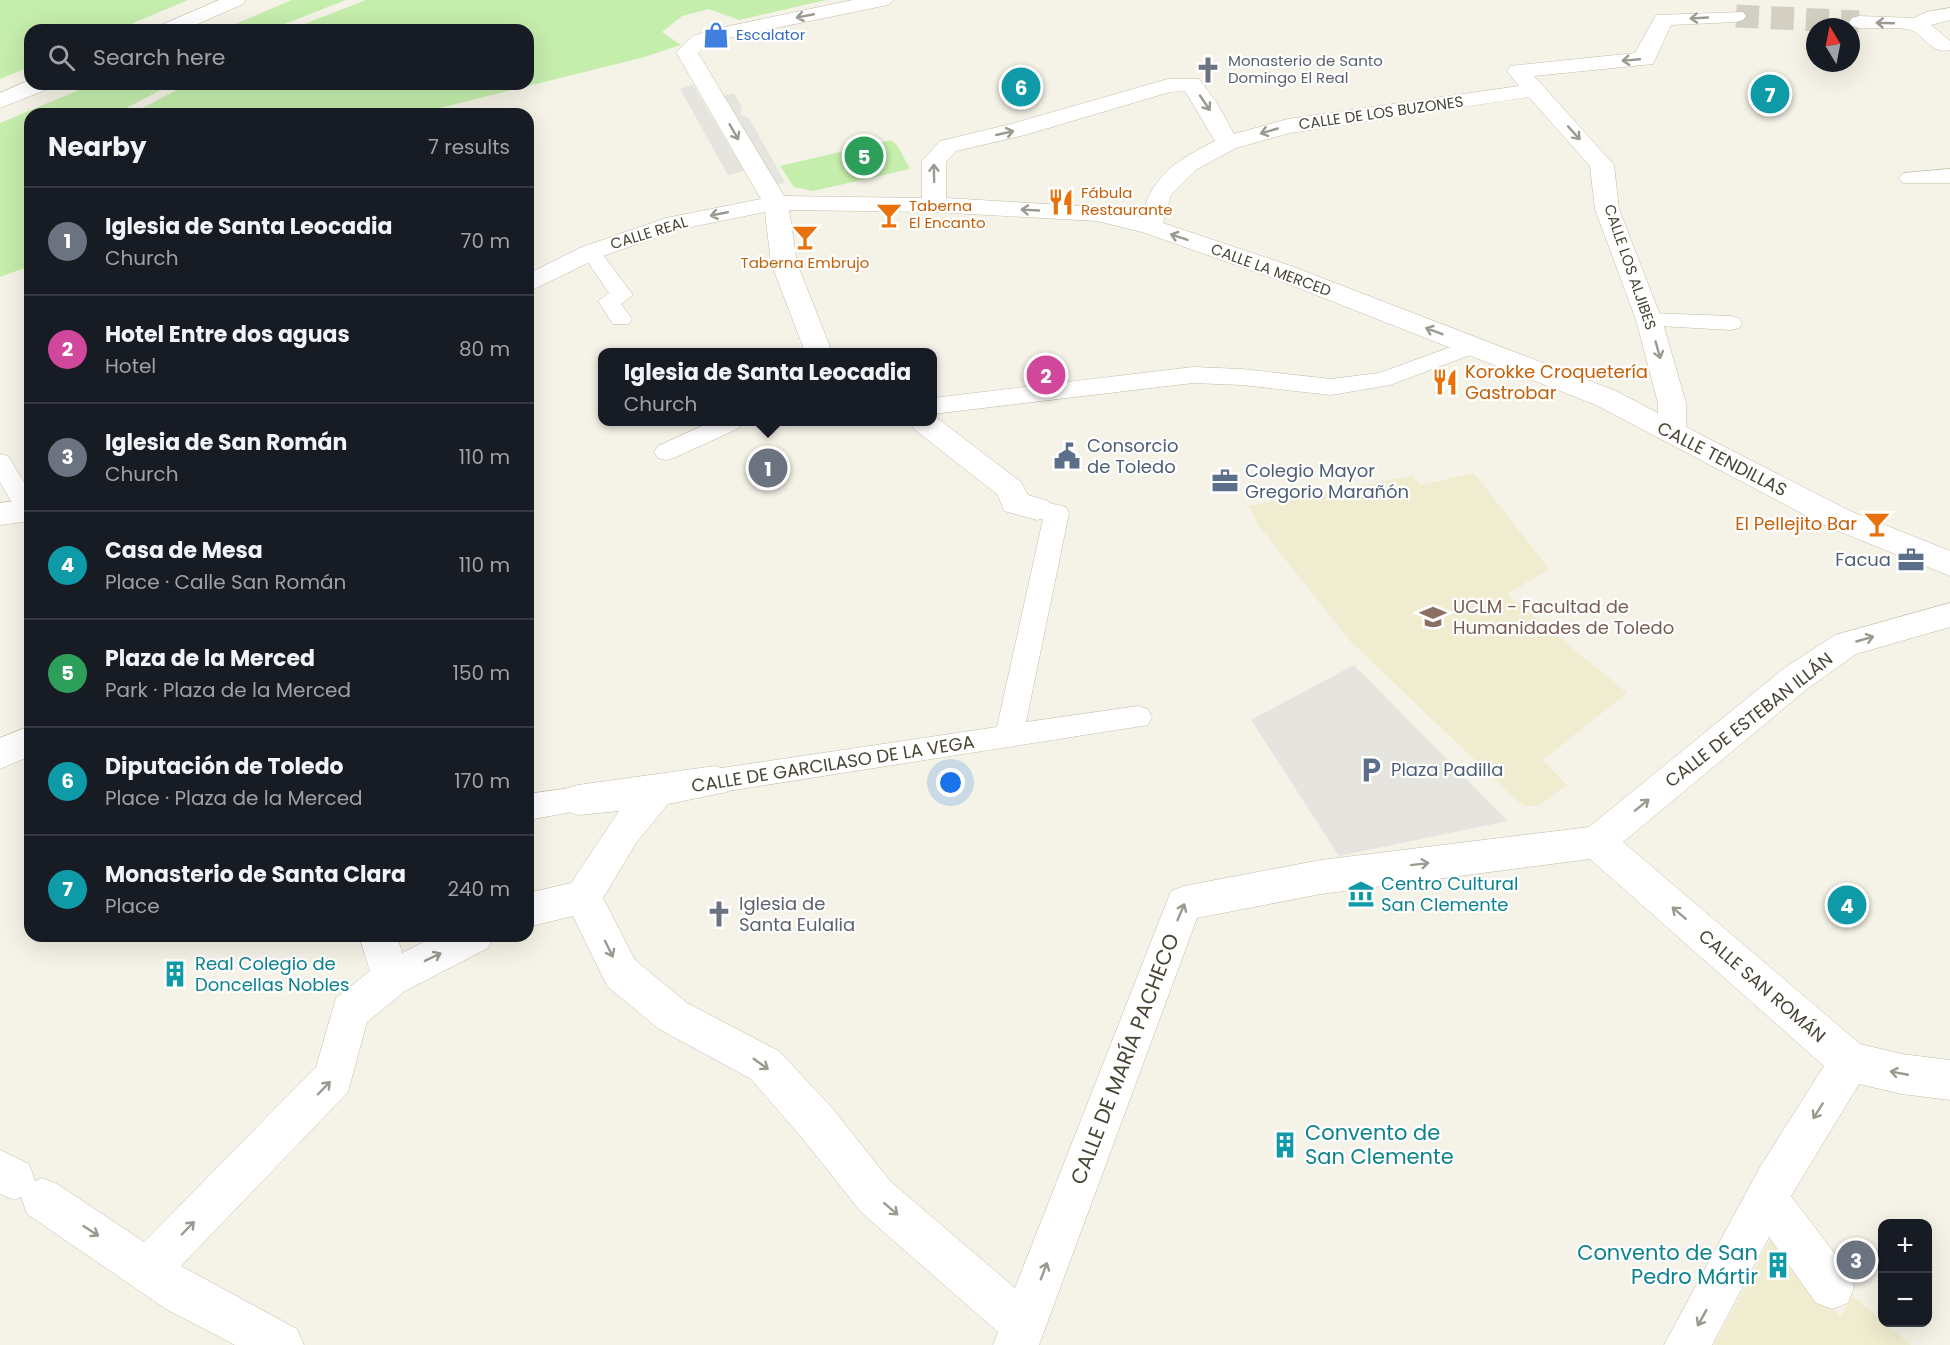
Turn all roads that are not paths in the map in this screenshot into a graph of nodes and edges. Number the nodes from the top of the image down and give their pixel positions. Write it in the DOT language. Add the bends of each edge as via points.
graph roads {
  1 [pos="236,0"];
  2 [pos="883,0"];
  3 [pos="1950,14"];
  4 [pos="1736,16"];
  5 [pos="1860,22"];
  6 [pos="180,24"];
  7 [pos="1917,24"];
  8 [pos="1942,45"];
  9 [pos="26,90"];
  10 [pos="1534,90"];
  11 [pos="0,101"];
  12 [pos="1228,143"];
  13 [pos="1950,176"];
  14 [pos="1911,178"];
  15 [pos="776,203"];
  16 [pos="934,205"];
  17 [pos="1150,227"];
  18 [pos="591,252"];
  19 [pos="534,281"];
  20 [pos="621,319"];
  21 [pos="1649,320"];
  22 [pos="1731,323"];
  23 [pos="1473,346"];
  24 [pos="817,348"];
  25 [pos="937,406"];
  26 [pos="722,426"];
  27 [pos="929,426"];
  28 [pos="1672,432"];
  29 [pos="666,452"];
  30 [pos="0,462"];
  31 [pos="24,500"];
  32 [pos="1037,509"];
  33 [pos="24,511"];
  34 [pos="0,514"];
  35 [pos="1950,564"];
  36 [pos="1950,615"];
  37 [pos="1138,717"];
  38 [pos="1009,737"];
  39 [pos="24,743"];
  40 [pos="0,754"];
  41 [pos="715,781"];
  42 [pos="658,791"];
  43 [pos="578,800"];
  44 [pos="534,806"];
  45 [pos="1597,842"];
  46 [pos="583,897"];
  47 [pos="534,909"];
  48 [pos="380,942"];
  49 [pos="463,942"];
  50 [pos="391,978"];
  51 [pos="1850,1062"];
  52 [pos="1950,1080"];
  53 [pos="19,1183"];
  54 [pos="1767,1199"];
  55 [pos="147,1270"];
  56 [pos="1832,1287"];
  57 [pos="1020,1335"];
  58 [pos="281,1345"];
  59 [pos="1687,1345"];
  1 -- 6 [label="street"];
  2 -- 15 [label="street, one-way" via="722,33 700,40 687,51"];
  3 -- 7 [label="street" via="1933,16"];
  4 -- 10 [label="street, CALLE LOS ALJIBES, one-way" via="1663,20 1657,36 1647,45 1645,59 1518,71"];
  7 -- 5 [label="street, one-way"];
  7 -- 8 [label="street"];
  9 -- 11 [label="street"];
  10 -- 12 [label="street, CALLE DE LOS BUZONES, one-way" via="1288,126"];
  10 -- 21 [label="street, CALLE LOS ALJIBES, one-way" via="1602,165 1607,209"];
  16 -- 12 [label="street, one-way" via="934,160 948,146 1168,87 1191,84"];
  12 -- 17 [label="street, CALLE DE LOS BUZONES" via="1189,164 1160,193"];
  13 -- 14 [label="street"];
  15 -- 16 [label="street, CALLE REAL"];
  15 -- 18 [label="street, CALLE REAL, one-way" via="675,223"];
  15 -- 24 [label="street" via="784,263"];
  17 -- 16 [label="street, CALLE LA MERCED, one-way" via="1097,214"];
  23 -- 17 [label="street, CALLE LA MERCED, one-way" via="1282,272"];
  18 -- 19 [label="street, CALLE REAL"];
  18 -- 20 [label="lane" via="622,296 609,301"];
  21 -- 22 [label="lane"];
  21 -- 28 [label="street, CALLE LOS ALJIBES, one-way" via="1672,403"];
  23 -- 25 [label="lane" via="1382,380 1331,387 1193,375"];
  23 -- 28 [label="street, CALLE TENDILLAS" via="1606,398"];
  26 -- 29 [label="lane"];
  27 -- 32 [label="street" via="1011,490 1015,502"];
  28 -- 35 [label="street, CALLE TENDILLAS" via="1839,519"];
  30 -- 31 [label="lane"];
  32 -- 38 [label="lane" via="1057,513"];
  33 -- 34 [label="street"];
  45 -- 36 [label="street, CALLE DE ESTEBAN ILLÁN, one-way" via="1795,679 1846,644"];
  37 -- 38 [label="lane, CALLE DE GARCILASO DE LA VEGA"];
  38 -- 41 [label="lane, CALLE DE GARCILASO DE LA VEGA"];
  39 -- 40 [label="street"];
  41 -- 42 [label="street, CALLE DE GARCILASO DE LA VEGA"];
  42 -- 43 [label="street, CALLE DE GARCILASO DE LA VEGA"];
  42 -- 46 [label="street" via="623,832"];
  43 -- 44 [label="lane, CALLE DE GARCILASO DE LA VEGA"];
  51 -- 45 [label="street, CALLE SAN ROMÁN, one-way"];
  57 -- 45 [label="street, CALLE DE MARÍA PACHECO, one-way" via="1184,903 1321,877"];
  46 -- 47 [label="street"];
  46 -- 57 [label="street, one-way" via="621,973 673,1016 765,1065 876,1197"];
  48 -- 50 [label="street"];
  50 -- 49 [label="street, one-way"];
  55 -- 50 [label="street, one-way" via="334,1077 350,1011"];
  52 -- 51 [label="street, CALLE SAN ROMÁN, one-way"];
  51 -- 54 [label="street, one-way"];
  53 -- 55 [label="street, one-way"];
  54 -- 56 [label="street"];
  54 -- 59 [label="street, one-way"];
  55 -- 58 [label="street"];
}
